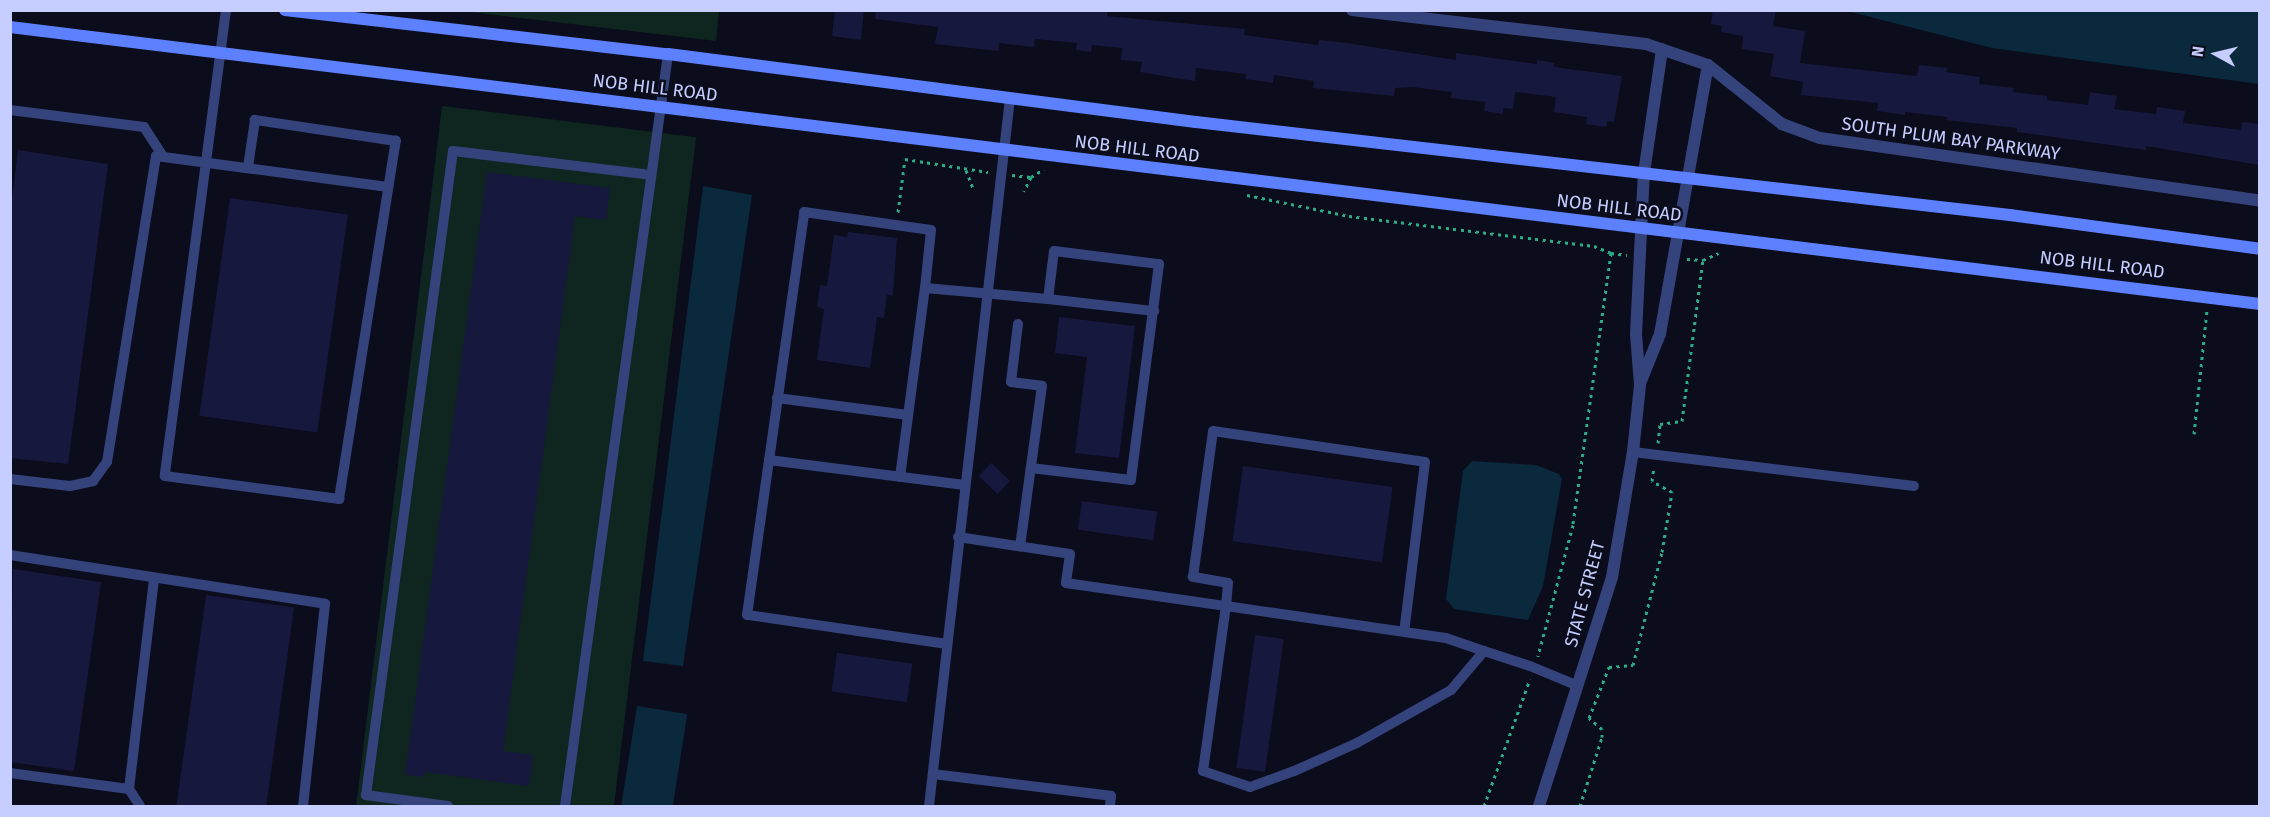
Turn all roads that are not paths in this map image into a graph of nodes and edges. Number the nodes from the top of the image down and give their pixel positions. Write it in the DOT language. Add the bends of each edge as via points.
graph roads {
  1 [pos="226,10"];
  2 [pos="285,10"];
  3 [pos="1352,10"];
  4 [pos="10,27"];
  5 [pos="1662,49"];
  6 [pos="668,54"];
  7 [pos="219,55"];
  8 [pos="1708,65"];
  9 [pos="1010,98"];
  10 [pos="660,107"];
  11 [pos="10,110"];
  12 [pos="1004,151"];
  13 [pos="163,156"];
  14 [pos="204,162"];
  15 [pos="248,167"];
  16 [pos="1644,173"];
  17 [pos="651,175"];
  18 [pos="1689,178"];
  19 [pos="388,187"];
  20 [pos="2259,201"];
  21 [pos="1644,229"];
  22 [pos="1675,232"];
  23 [pos="2259,249"];
  24 [pos="925,288"];
  25 [pos="988,292"];
  26 [pos="1048,299"];
  27 [pos="2259,304"];
  28 [pos="1154,311"];
  29 [pos="1018,324"];
  30 [pos="1640,385"];
  31 [pos="777,398"];
  32 [pos="908,415"];
  33 [pos="1633,452"];
  34 [pos="769,460"];
  35 [pos="1031,468"];
  36 [pos="900,477"];
  37 [pos="10,479"];
  38 [pos="964,485"];
  39 [pos="1914,486"];
  40 [pos="958,537"];
  41 [pos="1020,546"];
  42 [pos="10,555"];
  43 [pos="154,578"];
  44 [pos="1226,606"];
  45 [pos="1404,632"];
  46 [pos="947,644"];
  47 [pos="1484,651"];
  48 [pos="1578,686"];
  49 [pos="10,773"];
  50 [pos="933,774"];
  51 [pos="129,789"];
  52 [pos="140,807"];
  53 [pos="303,807"];
  54 [pos="448,807"];
  55 [pos="565,807"];
  56 [pos="929,807"];
  57 [pos="1110,807"];
  58 [pos="1539,807"];
  1 -- 7 [label="lane"];
  2 -- 6 [label="main road, NOB HILL ROAD"];
  3 -- 5 [label="street, SOUTH PLUM BAY PARKWAY"];
  4 -- 7 [label="main road, NOB HILL ROAD"];
  5 -- 8 [label="street, SOUTH PLUM BAY PARKWAY"];
  5 -- 16 [label="street, STATE STREET"];
  6 -- 9 [label="main road, NOB HILL ROAD"];
  6 -- 10 [label="lane"];
  7 -- 10 [label="main road, NOB HILL ROAD"];
  7 -- 14 [label="lane"];
  8 -- 18 [label="street, STATE STREET"];
  8 -- 20 [label="street, SOUTH PLUM BAY PARKWAY" via="1782,124 1820,138"];
  9 -- 12 [label="lane"];
  9 -- 16 [label="main road, NOB HILL ROAD"];
  10 -- 12 [label="main road, NOB HILL ROAD"];
  10 -- 17 [label="lane"];
  11 -- 13 [label="lane" via="144,127"];
  12 -- 21 [label="main road, NOB HILL ROAD"];
  12 -- 25 [label="lane"];
  13 -- 14 [label="lane"];
  13 -- 37 [label="lane" via="153,161 107,462 93,481 70,486"];
  14 -- 15 [label="lane"];
  14 -- 19 [label="lane" via="165,476 339,499"];
  15 -- 19 [label="lane"];
  15 -- 19 [label="lane" via="255,120 396,141"];
  16 -- 18 [label="main road, NOB HILL ROAD"];
  16 -- 21 [label="street, STATE STREET"];
  17 -- 54 [label="lane" via="453,151 366,795"];
  17 -- 55 [label="lane"];
  18 -- 22 [label="street, STATE STREET"];
  18 -- 23 [label="main road, NOB HILL ROAD"];
  21 -- 22 [label="main road, NOB HILL ROAD"];
  21 -- 30 [label="street, STATE STREET" via="1636,334"];
  22 -- 27 [label="main road, NOB HILL ROAD"];
  22 -- 30 [label="street, STATE STREET" via="1660,334"];
  24 -- 25 [label="lane"];
  24 -- 31 [label="lane" via="931,230 804,212"];
  24 -- 32 [label="lane"];
  25 -- 26 [label="lane"];
  25 -- 38 [label="lane"];
  26 -- 28 [label="lane"];
  26 -- 28 [label="lane" via="1054,251 1159,264"];
  28 -- 35 [label="lane" via="1131,480"];
  29 -- 35 [label="lane" via="1011,382 1042,386"];
  30 -- 33 [label="street, STATE STREET"];
  31 -- 32 [label="lane"];
  31 -- 34 [label="lane"];
  32 -- 36 [label="lane"];
  33 -- 39 [label="lane"];
  33 -- 48 [label="street, STATE STREET" via="1612,577"];
  34 -- 36 [label="lane"];
  34 -- 46 [label="lane" via="747,615"];
  35 -- 41 [label="lane"];
  36 -- 38 [label="lane"];
  38 -- 40 [label="lane"];
  40 -- 41 [label="lane"];
  40 -- 46 [label="lane"];
  41 -- 44 [label="lane" via="1070,554 1066,583"];
  42 -- 43 [label="lane"];
  43 -- 51 [label="lane"];
  43 -- 53 [label="lane" via="325,604"];
  44 -- 45 [label="lane"];
  44 -- 45 [label="lane" via="1228,583 1193,577 1213,431 1425,462"];
  44 -- 47 [label="lane" via="1203,771 1250,787 1357,743 1451,690"];
  45 -- 47 [label="lane" via="1446,638"];
  46 -- 50 [label="lane"];
  47 -- 48 [label="lane"];
  48 -- 58 [label="street, STATE STREET"];
  49 -- 51 [label="lane"];
  50 -- 56 [label="lane"];
  50 -- 57 [label="lane" via="1111,796"];
  51 -- 52 [label="lane"];
}
